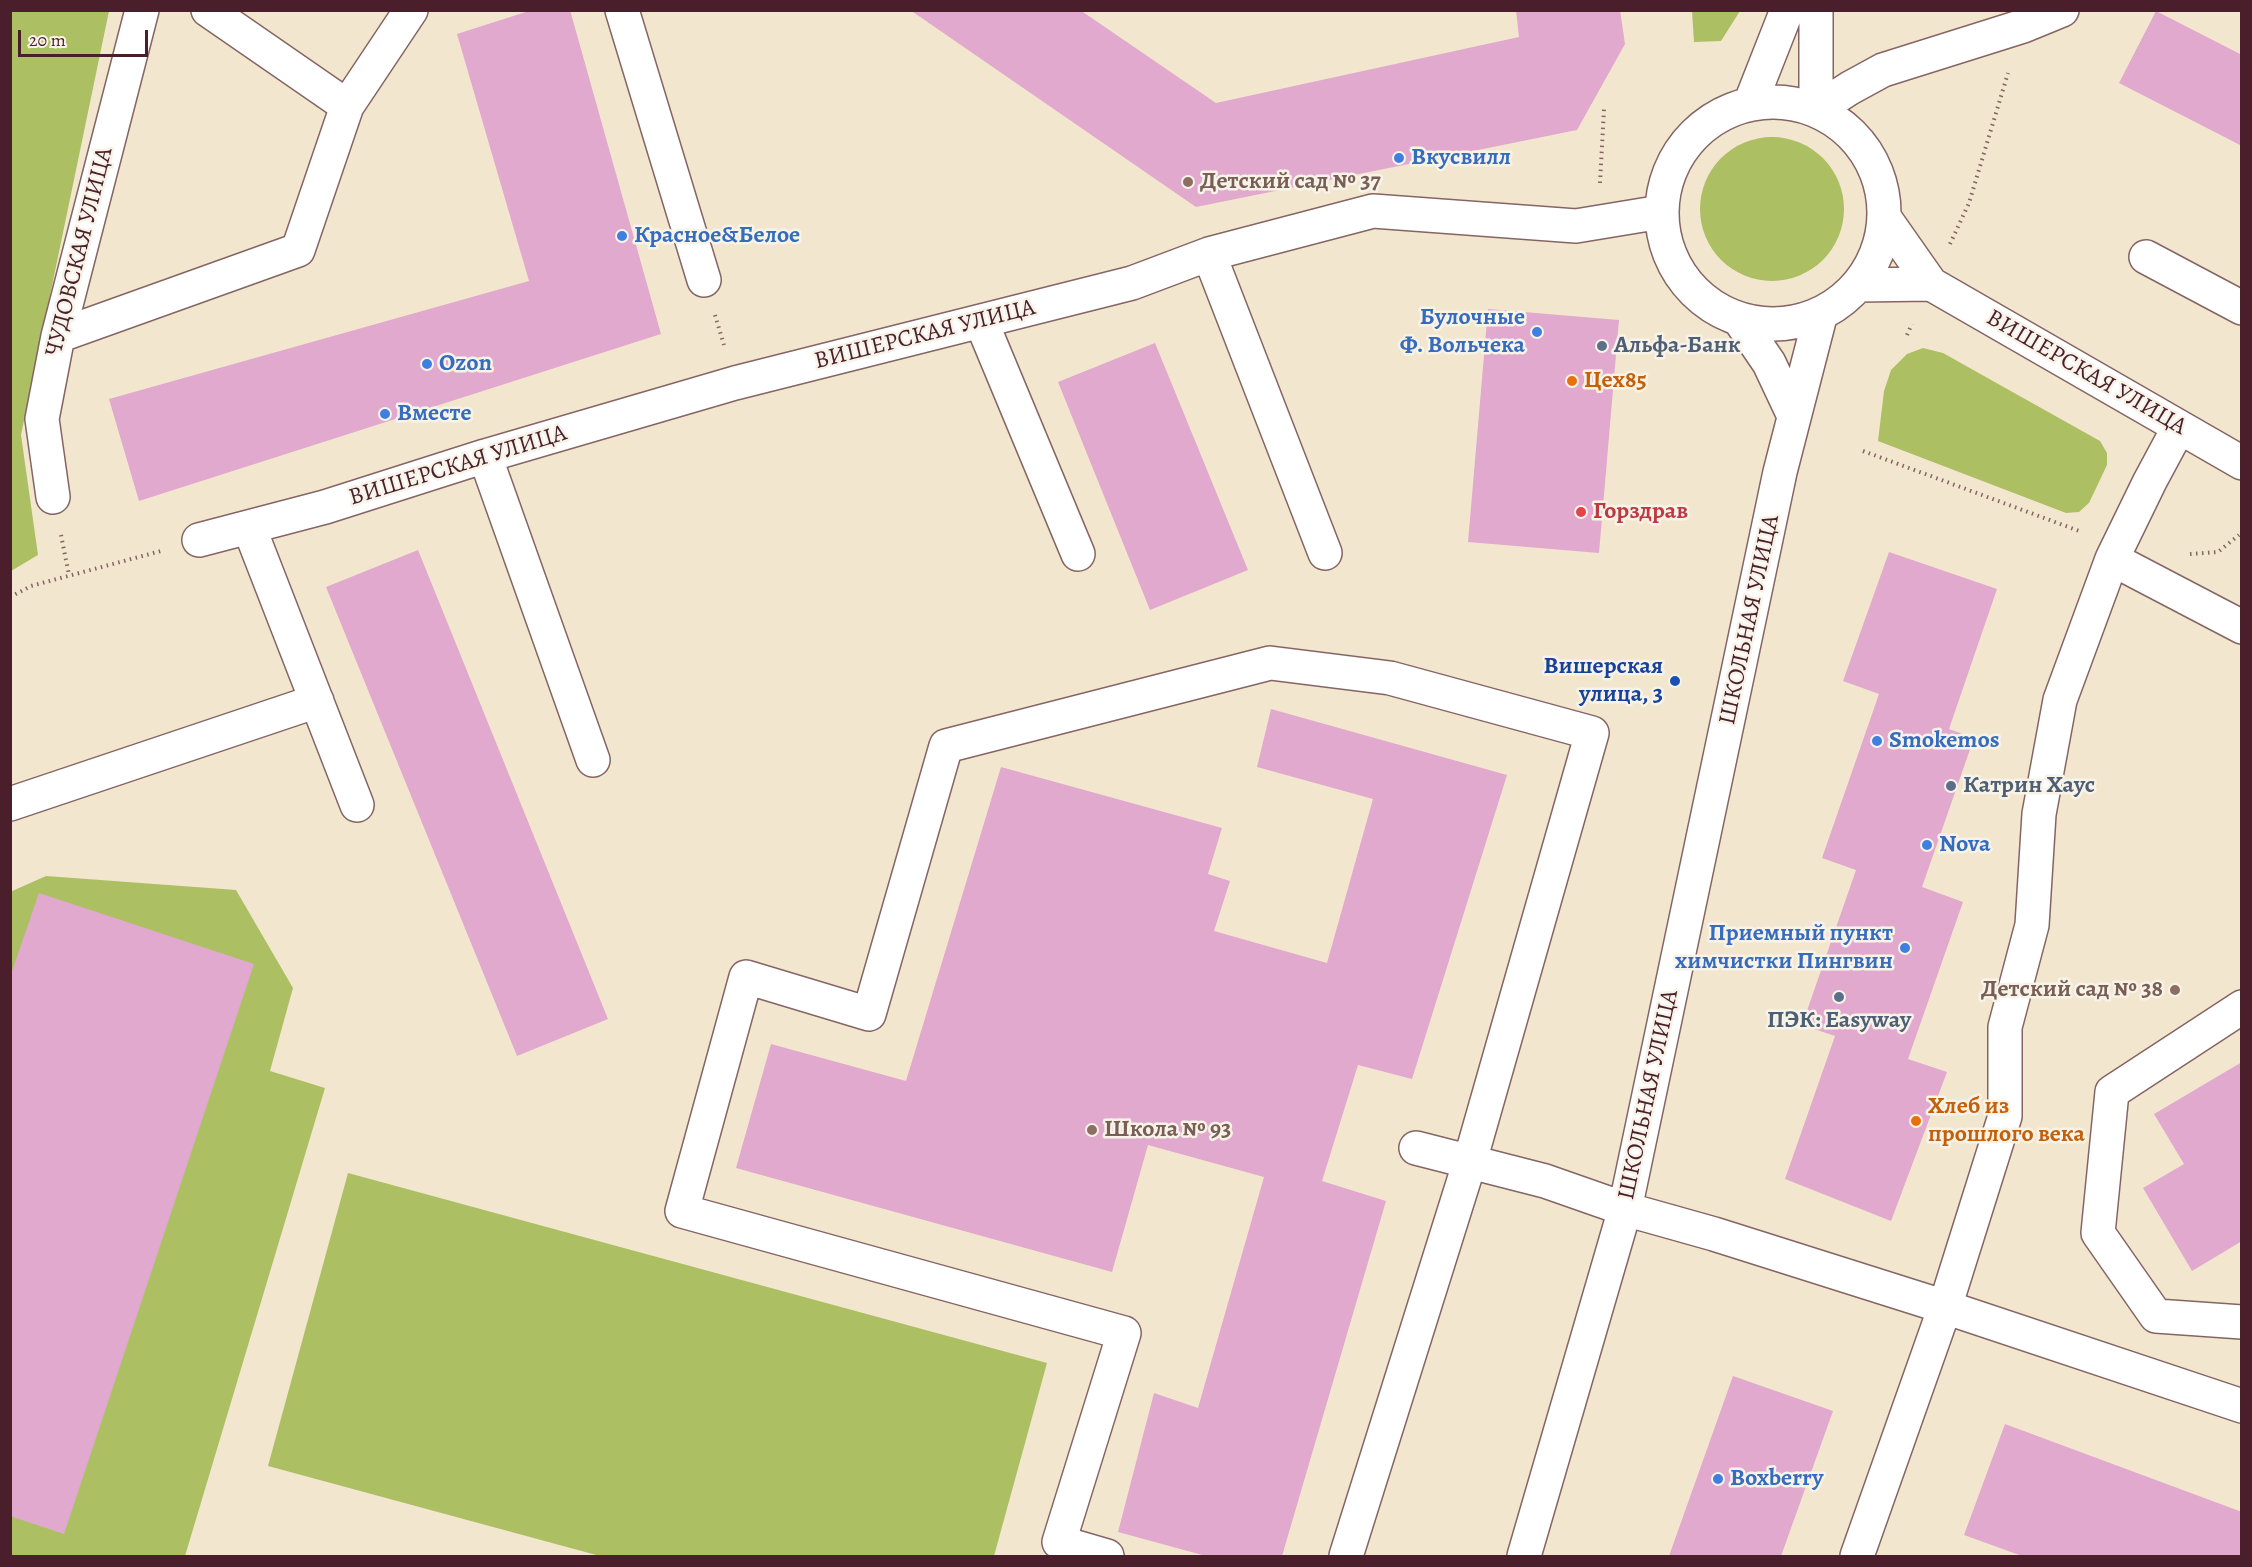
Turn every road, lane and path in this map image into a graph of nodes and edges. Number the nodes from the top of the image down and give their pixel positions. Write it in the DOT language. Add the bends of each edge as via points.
graph roads {
  1 [pos="142,10"];
  2 [pos="208,10"];
  3 [pos="411,10"];
  4 [pos="622,10"];
  5 [pos="1787,10"];
  6 [pos="1816,10"];
  7 [pos="2062,10"];
  8 [pos="2023,26"];
  9 [pos="1750,104"];
  10 [pos="347,106"];
  11 [pos="1816,110"];
  12 [pos="1661,212"];
  13 [pos="1884,217"];
  14 [pos="1209,254"];
  15 [pos="2146,258"];
  16 [pos="704,280"];
  17 [pos="1931,284"];
  18 [pos="1858,285"];
  19 [pos="2241,308"];
  20 [pos="1821,313"];
  21 [pos="1739,319"];
  22 [pos="981,321"];
  23 [pos="1907,335"];
  24 [pos="58,336"];
  25 [pos="735,383"];
  26 [pos="1794,416"];
  27 [pos="2180,427"];
  28 [pos="1863,451"];
  29 [pos="485,456"];
  30 [pos="2241,463"];
  31 [pos="53,497"];
  32 [pos="249,527"];
  33 [pos="200,540"];
  34 [pos="1325,553"];
  35 [pos="1078,554"];
  36 [pos="2112,559"];
  37 [pos="10,597"];
  38 [pos="2241,627"];
  39 [pos="317,700"];
  40 [pos="592,760"];
  41 [pos="10,804"];
  42 [pos="357,804"];
  43 [pos="2241,1007"];
  44 [pos="1416,1148"];
  45 [pos="1470,1161"];
  46 [pos="1625,1209"];
  47 [pos="1945,1307"];
  48 [pos="2241,1322"];
  49 [pos="2241,1407"];
  50 [pos="1107,1557"];
  51 [pos="1346,1557"];
  52 [pos="1524,1557"];
  53 [pos="1857,1557"];
  1 -- 24 [label="street, ЧУДОВСКАЯ УЛИЦА"];
  2 -- 10 [label="street"];
  3 -- 10 [label="street"];
  4 -- 16 [label="street"];
  5 -- 9 [label="street"];
  6 -- 11 [label="street"];
  7 -- 8 [label="street"];
  8 -- 11 [label="street" via="1883,70"];
  8 -- 17 [label="path" via="1969,203"];
  9 -- 11 [label="street" via="1783,102"];
  9 -- 12 [label="street" via="1719,115 1693,135 1673,162"];
  10 -- 24 [label="street" via="298,250"];
  11 -- 13 [label="street" via="1845,128 1862,147 1875,168"];
  12 -- 14 [label="street, ВИШЕРСКАЯ УЛИЦА" via="1576,226 1373,211"];
  12 -- 21 [label="street" via="1665,241 1675,267 1692,290 1713,307"];
  13 -- 17 [label="street, ВИШЕРСКАЯ УЛИЦА"];
  13 -- 18 [label="street" via="1876,253"];
  14 -- 22 [label="street, ВИШЕРСКАЯ УЛИЦА" via="1132,283"];
  14 -- 34 [label="street"];
  15 -- 19 [label="street"];
  16 -- 25 [label="path"];
  17 -- 18 [label="street"];
  17 -- 23 [label="path"];
  17 -- 27 [label="street, ВИШЕРСКАЯ УЛИЦА"];
  18 -- 20 [label="street"];
  20 -- 21 [label="street" via="1785,323"];
  20 -- 26 [label="street, ШКОЛЬНАЯ УЛИЦА"];
  21 -- 26 [label="street" via="1769,363"];
  22 -- 25 [label="street, ВИШЕРСКАЯ УЛИЦА"];
  22 -- 35 [label="street"];
  24 -- 31 [label="street, ЧУДОВСКАЯ УЛИЦА" via="42,418"];
  25 -- 29 [label="street, ВИШЕРСКАЯ УЛИЦА"];
  26 -- 46 [label="street, ШКОЛЬНАЯ УЛИЦА"];
  27 -- 30 [label="street, ВИШЕРСКАЯ УЛИЦА"];
  27 -- 36 [label="street"];
  28 -- 36 [label="path" via="2084,533"];
  29 -- 32 [label="street, ВИШЕРСКАЯ УЛИЦА"];
  29 -- 40 [label="street"];
  32 -- 33 [label="street, ВИШЕРСКАЯ УЛИЦА"];
  32 -- 39 [label="street"];
  33 -- 37 [label="path" via="31,586"];
  36 -- 38 [label="street"];
  36 -- 47 [label="street" via="2060,700 2039,813 2032,925 2005,1027 2005,1116"];
  39 -- 41 [label="street"];
  39 -- 42 [label="street"];
  43 -- 48 [label="street" via="2112,1092 2098,1233 2156,1316"];
  44 -- 45 [label="street"];
  45 -- 46 [label="street" via="1545,1181"];
  45 -- 50 [label="street" via="1592,733 1390,678 1270,663 946,746 869,1014 746,977 682,1211 1124,1333 1059,1542"];
  45 -- 51 [label="street"];
  46 -- 47 [label="street"];
  46 -- 52 [label="street, ШКОЛЬНАЯ УЛИЦА"];
  47 -- 49 [label="street"];
  47 -- 53 [label="street"];
}
